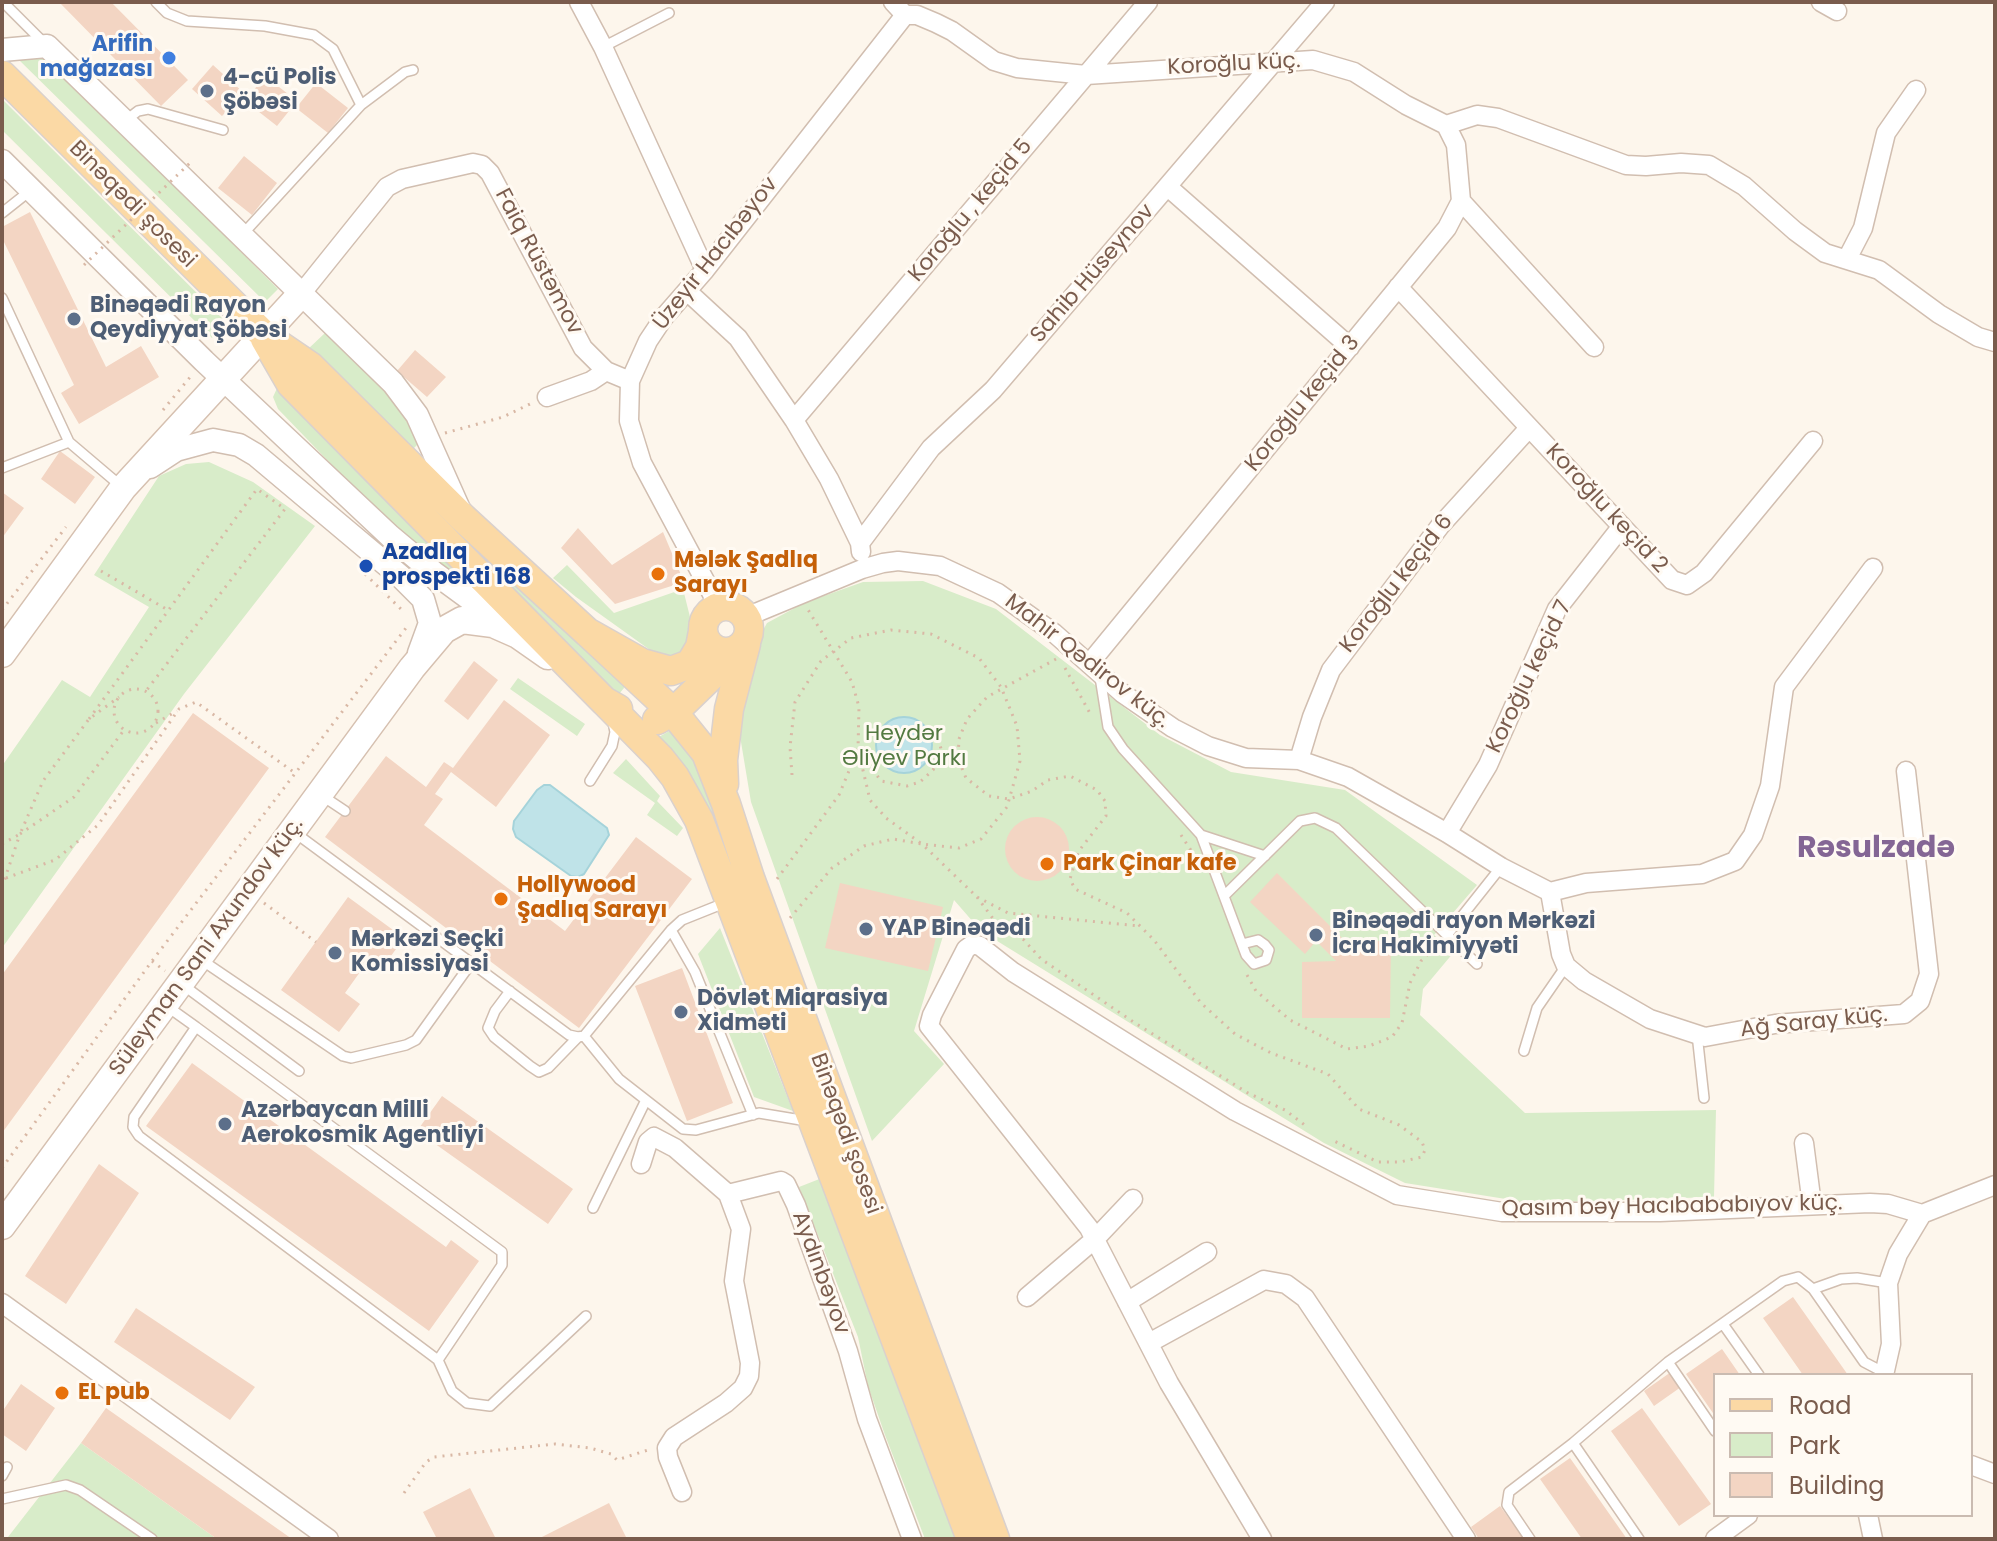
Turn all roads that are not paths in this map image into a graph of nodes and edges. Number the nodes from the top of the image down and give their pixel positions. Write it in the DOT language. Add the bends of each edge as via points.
graph roads {
  1 [pos="3,2"];
  2 [pos="156,2"];
  3 [pos="579,2"];
  4 [pos="1148,2"];
  5 [pos="1325,2"];
  6 [pos="911,8"];
  7 [pos="669,13"];
  8 [pos="47,46"];
  9 [pos="603,47"];
  10 [pos="2,50"];
  11 [pos="1274,61"];
  12 [pos="413,70"];
  13 [pos="2,75"];
  14 [pos="1086,75"];
  15 [pos="1916,90"];
  16 [pos="361,105"];
  17 [pos="125,121"];
  18 [pos="1446,125"];
  19 [pos="223,130"];
  20 [pos="2,161"];
  21 [pos="1168,187"];
  22 [pos="31,190"];
  23 [pos="1461,201"];
  24 [pos="2,213"];
  25 [pos="242,235"];
  26 [pos="1847,259"];
  27 [pos="705,270"];
  28 [pos="1398,287"];
  29 [pos="687,291"];
  30 [pos="301,294"];
  31 [pos="2,298"];
  32 [pos="263,334"];
  33 [pos="1995,342"];
  34 [pos="1350,347"];
  35 [pos="1594,347"];
  36 [pos="606,371"];
  37 [pos="223,378"];
  38 [pos="630,381"];
  39 [pos="542,399"];
  40 [pos="794,420"];
  41 [pos="1529,428"];
  42 [pos="1813,441"];
  43 [pos="69,442"];
  44 [pos="2,468"];
  45 [pos="123,488"];
  46 [pos="463,518"];
  47 [pos="1622,526"];
  48 [pos="860,543"];
  49 [pos="1873,568"];
  50 [pos="862,569"];
  51 [pos="719,607"];
  52 [pos="703,631"];
  53 [pos="587,632"];
  54 [pos="745,634"];
  55 [pos="518,635"];
  56 [pos="2,654"];
  57 [pos="412,668"];
  58 [pos="1094,669"];
  59 [pos="597,694"];
  60 [pos="673,712"];
  61 [pos="1299,760"];
  62 [pos="1906,771"];
  63 [pos="590,781"];
  64 [pos="320,794"];
  65 [pos="726,804"];
  66 [pos="345,811"];
  67 [pos="293,831"];
  68 [pos="1447,833"];
  69 [pos="1201,835"];
  70 [pos="1265,856"];
  71 [pos="1501,867"];
  72 [pos="1550,892"];
  73 [pos="1224,896"];
  74 [pos="730,900"];
  75 [pos="671,930"];
  76 [pos="1447,935"];
  77 [pos="1242,944"];
  78 [pos="199,958"];
  79 [pos="472,962"];
  80 [pos="1477,964"];
  81 [pos="1566,966"];
  82 [pos="180,983"];
  83 [pos="510,991"];
  84 [pos="165,1005"];
  85 [pos="196,1027"];
  86 [pos="1697,1034"];
  87 [pos="581,1036"];
  88 [pos="1524,1051"];
  89 [pos="299,1071"];
  90 [pos="1704,1098"];
  91 [pos="646,1100"];
  92 [pos="753,1115"];
  93 [pos="814,1123"];
  94 [pos="1804,1143"];
  95 [pos="641,1164"];
  96 [pos="1995,1185"];
  97 [pos="728,1194"];
  98 [pos="1133,1199"];
  99 [pos="1812,1205"];
  100 [pos="593,1208"];
  101 [pos="1922,1214"];
  102 [pos="2,1226"];
  103 [pos="1095,1239"];
  104 [pos="1207,1252"];
  105 [pos="1888,1283"];
  106 [pos="1813,1289"];
  107 [pos="1027,1297"];
  108 [pos="1127,1302"];
  109 [pos="2,1303"];
  110 [pos="586,1316"];
  111 [pos="1723,1324"];
  112 [pos="1149,1343"];
  113 [pos="438,1360"];
  114 [pos="1668,1362"];
  115 [pos="1758,1373"];
  116 [pos="1882,1373"];
  117 [pos="1884,1373"];
  118 [pos="1713,1428"];
  119 [pos="1573,1443"];
  120 [pos="1973,1466"];
  121 [pos="1995,1474"];
  122 [pos="682,1492"];
  123 [pos="2,1499"];
  124 [pos="1745,1517"];
  125 [pos="1868,1517"];
  126 [pos="152,1539"];
  127 [pos="329,1539"];
  128 [pos="912,1539"];
  129 [pos="971,1539"];
  130 [pos="995,1539"];
  131 [pos="1262,1539"];
  132 [pos="1466,1539"];
  133 [pos="1530,1539"];
  134 [pos="1639,1539"];
  135 [pos="1715,1539"];
  136 [pos="1873,1539"];
  1 -- 8 [label="lane"];
  2 -- 16 [label="lane" via="187,21 314,35 333,49"];
  3 -- 9 [label="street"];
  4 -- 14 [label="street, Koroğlu , keçid 5"];
  5 -- 11 [label="street, Sahib Hüseynov"];
  6 -- 14 [label="street, Koroğlu küç." via="994,61"];
  6 -- 27 [label="street, Üzeyir Hacıbəyov"];
  7 -- 9 [label="lane"];
  8 -- 10 [label="street"];
  8 -- 17 [label="street"];
  9 -- 27 [label="street"];
  11 -- 14 [label="street, Koroğlu küç."];
  11 -- 18 [label="street, Koroğlu küç." via="1313,60 1354,72"];
  11 -- 21 [label="street, Sahib Hüseynov"];
  12 -- 16 [label="lane"];
  13 -- 32 [label="main road, Binəqədi şosesi"];
  14 -- 40 [label="street, Koroğlu , keçid 5"];
  15 -- 26 [label="street" via="1886,133 1863,228"];
  16 -- 25 [label="lane"];
  17 -- 19 [label="lane" via="148,109"];
  17 -- 25 [label="street"];
  18 -- 23 [label="street" via="1456,145"];
  18 -- 26 [label="street" via="1477,115 1498,118 1626,165 1709,165 1744,186 1825,253"];
  20 -- 22 [label="street"];
  21 -- 34 [label="street"];
  21 -- 48 [label="street, Sahib Hüseynov" via="993,390 931,448"];
  22 -- 24 [label="lane"];
  22 -- 37 [label="street"];
  23 -- 28 [label="street, Koroğlu keçid 3" via="1447,228"];
  23 -- 35 [label="street"];
  25 -- 30 [label="street"];
  26 -- 33 [label="street" via="1879,270 1939,314"];
  27 -- 29 [label="street, Üzeyir Hacıbəyov"];
  28 -- 34 [label="street, Koroğlu keçid 3"];
  28 -- 41 [label="street, Koroğlu keçid 2"];
  29 -- 38 [label="street, Üzeyir Hacıbəyov" via="648,341"];
  29 -- 40 [label="street" via="738,338"];
  30 -- 32 [label="main road"];
  30 -- 36 [label="street, Faiq Rüstəmov" via="387,187 402,179 482,165 583,348"];
  30 -- 46 [label="street" via="407,401"];
  31 -- 43 [label="lane"];
  32 -- 37 [label="main road"];
  32 -- 46 [label="main road" via="310,366"];
  32 -- 59 [label="main road" via="291,384"];
  34 -- 58 [label="street, Koroğlu keçid 3"];
  36 -- 38 [label="street, Faiq Rüstəmov"];
  36 -- 39 [label="street"];
  37 -- 45 [label="main road"];
  37 -- 55 [label="street" via="390,536"];
  38 -- 51 [label="street, Üzeyir Hacıbəyov" via="629,421 642,463"];
  40 -- 48 [label="street"];
  41 -- 47 [label="street, Koroğlu keçid 2"];
  41 -- 61 [label="street, Koroğlu keçid 6" via="1440,526 1331,670"];
  42 -- 47 [label="street, Koroğlu keçid 2" via="1704,573 1687,585 1672,580"];
  43 -- 44 [label="lane"];
  43 -- 45 [label="lane"];
  45 -- 56 [label="main road"];
  45 -- 57 [label="street" via="176,450 196,443 228,442 256,455 423,599 428,636"];
  46 -- 53 [label="main road"];
  47 -- 68 [label="street, Koroğlu keçid 7" via="1557,609 1488,765"];
  48 -- 50 [label="street"];
  49 -- 72 [label="street" via="1784,687 1770,786 1753,835 1735,861 1702,874 1586,883"];
  50 -- 54 [label="street, Mahir Qədirov küç." via="800,595"];
  50 -- 58 [label="street, Mahir Qədirov küç." via="898,561 940,566 967,577 1054,633"];
  51 -- 52 [label="main road" via="706,616"];
  51 -- 54 [label="main road" via="734,607"];
  52 -- 53 [label="main road" via="690,664 671,671 642,663"];
  52 -- 54 [label="main road" via="705,641 727,653"];
  53 -- 60 [label="main road, Binəqədi şosesi"];
  54 -- 60 [label="main road"];
  54 -- 65 [label="main road" via="725,732"];
  55 -- 57 [label="main road, Süleyman Sani Axundov küç." via="493,624 462,620 444,630"];
  55 -- 59 [label="main road"];
  57 -- 64 [label="main road, Süleyman Sani Axundov küç."];
  58 -- 61 [label="street, Mahir Qədirov küç." via="1173,728 1208,746 1246,758"];
  58 -- 69 [label="lane" via="1108,727"];
  59 -- 60 [label="main road" via="639,721"];
  59 -- 63 [label="lane" via="615,732 608,756"];
  59 -- 74 [label="main road, Binəqədi şosesi" via="675,777 699,820"];
  60 -- 65 [label="main road, Binəqədi şosesi" via="706,753"];
  61 -- 68 [label="street, Mahir Qədirov küç." via="1348,777"];
  62 -- 86 [label="street, Ağ Saray küç." via="1929,974 1920,1001 1904,1014"];
  64 -- 66 [label="lane"];
  64 -- 67 [label="main road, Süleyman Sani Axundov küç."];
  65 -- 130 [label="main road, Binəqədi şosesi"];
  67 -- 78 [label="main road, Süleyman Sani Axundov küç."];
  67 -- 79 [label="lane"];
  68 -- 71 [label="street, Mahir Qədirov küç."];
  69 -- 70 [label="lane"];
  69 -- 73 [label="lane"];
  70 -- 73 [label="lane"];
  70 -- 76 [label="lane" via="1300,821 1326,822"];
  71 -- 72 [label="street, Mahir Qədirov küç."];
  71 -- 76 [label="lane"];
  72 -- 81 [label="street"];
  73 -- 77 [label="lane"];
  74 -- 75 [label="lane"];
  74 -- 93 [label="main road, Binəqədi şosesi"];
  75 -- 87 [label="lane"];
  75 -- 92 [label="lane" via="695,972"];
  76 -- 80 [label="lane"];
  78 -- 79 [label="lane" via="351,1058 416,1040"];
  78 -- 82 [label="main road, Süleyman Sani Axundov küç."];
  79 -- 83 [label="lane"];
  81 -- 86 [label="street, Ağ Saray küç." via="1650,1019"];
  81 -- 88 [label="lane" via="1537,1008"];
  82 -- 84 [label="main road, Süleyman Sani Axundov küç."];
  82 -- 89 [label="lane"];
  83 -- 87 [label="lane" via="569,1035"];
  83 -- 87 [label="lane" via="488,1028 539,1072"];
  84 -- 85 [label="lane"];
  84 -- 102 [label="main road, Süleyman Sani Axundov küç."];
  85 -- 113 [label="lane" via="134,1117 139,1136"];
  85 -- 113 [label="lane" via="502,1252 502,1265"];
  86 -- 90 [label="lane"];
  87 -- 91 [label="lane"];
  91 -- 92 [label="lane" via="683,1129"];
  91 -- 100 [label="lane"];
  92 -- 93 [label="lane"];
  93 -- 129 [label="main road, Binəqədi şosesi"];
  94 -- 99 [label="street"];
  95 -- 97 [label="street" via="654,1137 675,1148"];
  96 -- 101 [label="street"];
  97 -- 122 [label="street" via="741,1229 734,1281 749,1376 726,1403 674,1437 667,1448"];
  97 -- 128 [label="street, Aydınbəyov" via="786,1184"];
  98 -- 103 [label="street"];
  99 -- 101 [label="street, Qasım bəy Hacıbababıyov küç." via="1888,1204"];
  99 -- 103 [label="street, Qasım bəy Hacıbababıyov küç." via="1502,1212 1397,1195 1235,1111 973,944 929,1026"];
  101 -- 105 [label="street"];
  103 -- 107 [label="street"];
  103 -- 108 [label="street"];
  104 -- 108 [label="street"];
  105 -- 106 [label="lane" via="1841,1279"];
  105 -- 117 [label="street" via="1891,1344"];
  106 -- 111 [label="lane" via="1798,1277 1783,1281"];
  106 -- 116 [label="lane" via="1864,1362"];
  108 -- 112 [label="street"];
  109 -- 127 [label="street"];
  110 -- 113 [label="lane" via="490,1406 467,1403 452,1391"];
  111 -- 114 [label="lane"];
  111 -- 115 [label="lane"];
  112 -- 131 [label="street"];
  112 -- 132 [label="street" via="1264,1280 1286,1284 1305,1298"];
  114 -- 118 [label="lane"];
  114 -- 119 [label="lane"];
  119 -- 133 [label="lane" via="1509,1492 1507,1505"];
  119 -- 134 [label="lane"];
  120 -- 121 [label="street"];
  123 -- 126 [label="lane" via="66,1485"];
  124 -- 135 [label="street"];
  125 -- 136 [label="street"];
}
